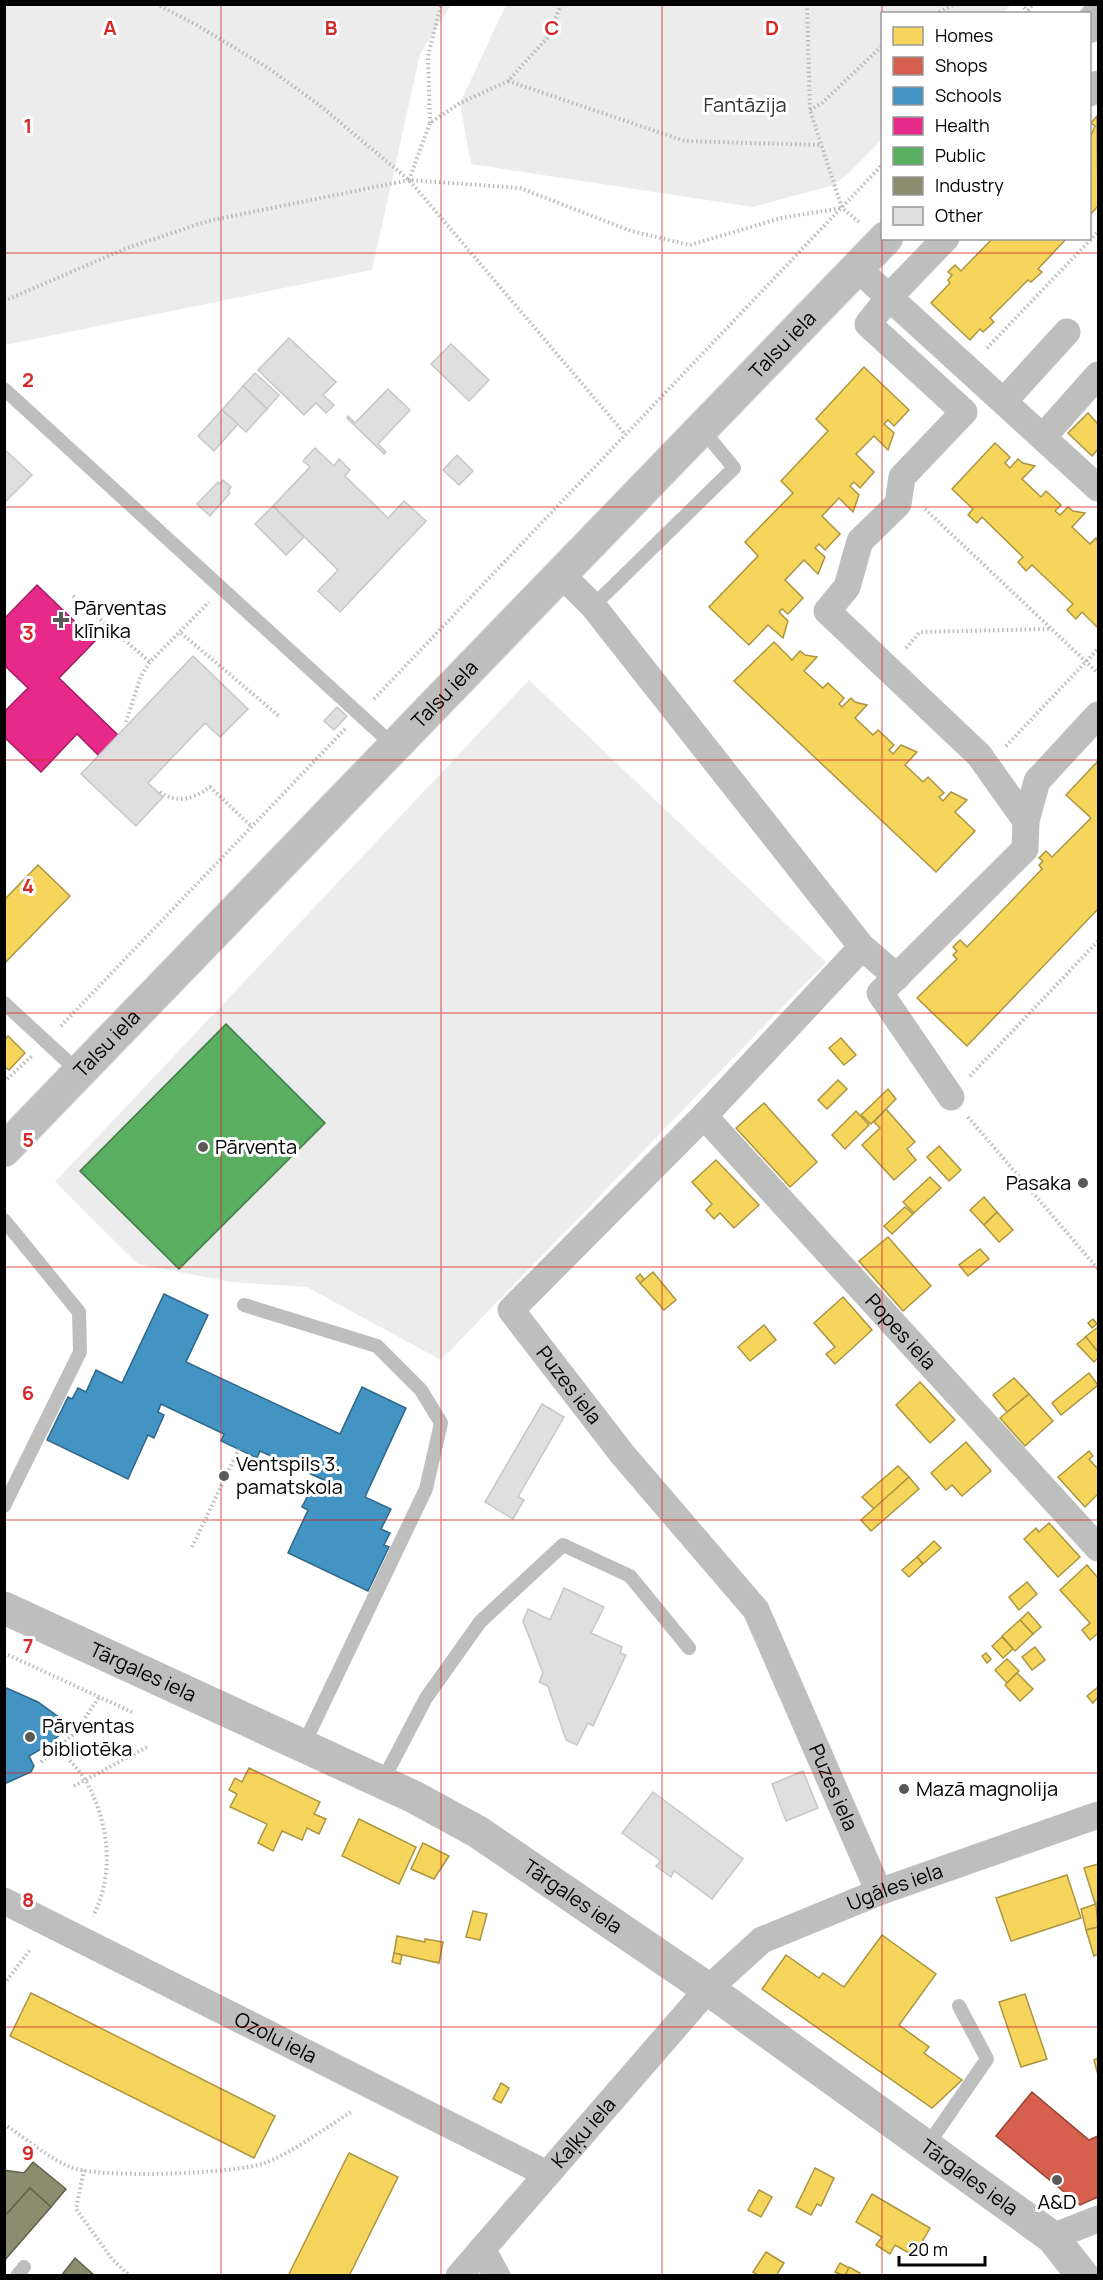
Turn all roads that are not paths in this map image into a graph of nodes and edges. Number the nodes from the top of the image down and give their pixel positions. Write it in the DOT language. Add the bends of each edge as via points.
graph roads {
  1 [pos="884,240"];
  2 [pos="944,240"];
  3 [pos="857,268"];
  4 [pos="890,296"];
  5 [pos="1068,332"];
  6 [pos="1098,375"];
  7 [pos="4,389"];
  8 [pos="996,394"];
  9 [pos="964,412"];
  10 [pos="701,428"];
  11 [pos="1043,437"];
  12 [pos="1098,488"];
  13 [pos="561,574"];
  14 [pos="593,606"];
  15 [pos="1098,716"];
  16 [pos="394,746"];
  17 [pos="1026,820"];
  18 [pos="862,947"];
  19 [pos="897,976"];
  20 [pos="4,1003"];
  21 [pos="80,1073"];
  22 [pos="951,1097"];
  23 [pos="704,1116"];
  24 [pos="8,1140"];
  25 [pos="4,1220"];
  26 [pos="244,1305"];
  27 [pos="4,1506"];
  28 [pos="1098,1548"];
  29 [pos="4,1608"];
  30 [pos="689,1648"];
  31 [pos="303,1746"];
  32 [pos="382,1782"];
  33 [pos="1098,1815"];
  34 [pos="879,1892"];
  35 [pos="4,1901"];
  36 [pos="708,1989"];
  37 [pos="959,2006"];
  38 [pos="927,2146"];
  39 [pos="547,2174"];
  40 [pos="1098,2219"];
  41 [pos="1052,2237"];
  42 [pos="482,2249"];
  43 [pos="459,2276"];
  44 [pos="497,2276"];
  45 [pos="1083,2276"];
  1 -- 3 [label="main road, Talsu iela"];
  2 -- 4 [label="street"];
  3 -- 4 [label="street"];
  3 -- 10 [label="main road, Talsu iela"];
  4 -- 8 [label="street"];
  4 -- 9 [label="street" via="868,324"];
  5 -- 8 [label="street"];
  6 -- 11 [label="street"];
  7 -- 16 [label="lane"];
  8 -- 9 [label="street"];
  8 -- 11 [label="street"];
  9 -- 17 [label="street" via="902,477 898,504 860,541 847,587 827,611 979,755"];
  10 -- 13 [label="main road, Talsu iela"];
  10 -- 14 [label="lane" via="734,468"];
  11 -- 12 [label="street"];
  13 -- 14 [label="street"];
  13 -- 16 [label="main road, Talsu iela"];
  14 -- 18 [label="street"];
  15 -- 17 [label="street" via="1037,781"];
  16 -- 21 [label="main road, Talsu iela"];
  17 -- 19 [label="street" via="1025,849"];
  18 -- 19 [label="street"];
  18 -- 23 [label="street, Puzes iela"];
  19 -- 22 [label="street" via="880,993"];
  20 -- 21 [label="lane"];
  21 -- 24 [label="main road, Talsu iela"];
  23 -- 28 [label="street, Popes iela"];
  23 -- 34 [label="street, Puzes iela" via="511,1310 623,1455 756,1610"];
  25 -- 27 [label="lane" via="79,1312 80,1352"];
  26 -- 31 [label="lane" via="377,1346 421,1390 441,1423 426,1489"];
  29 -- 31 [label="main road, Tārgales iela"];
  30 -- 32 [label="lane" via="630,1576 563,1545 480,1622 426,1698"];
  31 -- 32 [label="main road, Tārgales iela"];
  32 -- 36 [label="main road, Tārgales iela" via="478,1832"];
  33 -- 34 [label="street, Ugāles iela"];
  34 -- 36 [label="street, Ugāles iela" via="762,1940"];
  35 -- 39 [label="street, Ozolu iela"];
  36 -- 38 [label="main road, Tārgales iela"];
  36 -- 39 [label="street, Kaļķu iela"];
  37 -- 38 [label="lane" via="987,2059"];
  38 -- 41 [label="main road, Tārgales iela"];
  39 -- 42 [label="street, Kaļķu iela"];
  40 -- 41 [label="street"];
  41 -- 45 [label="main road, Tārgales iela"];
  42 -- 43 [label="street, Kaļķu iela"];
  42 -- 44 [label="street"];
}
